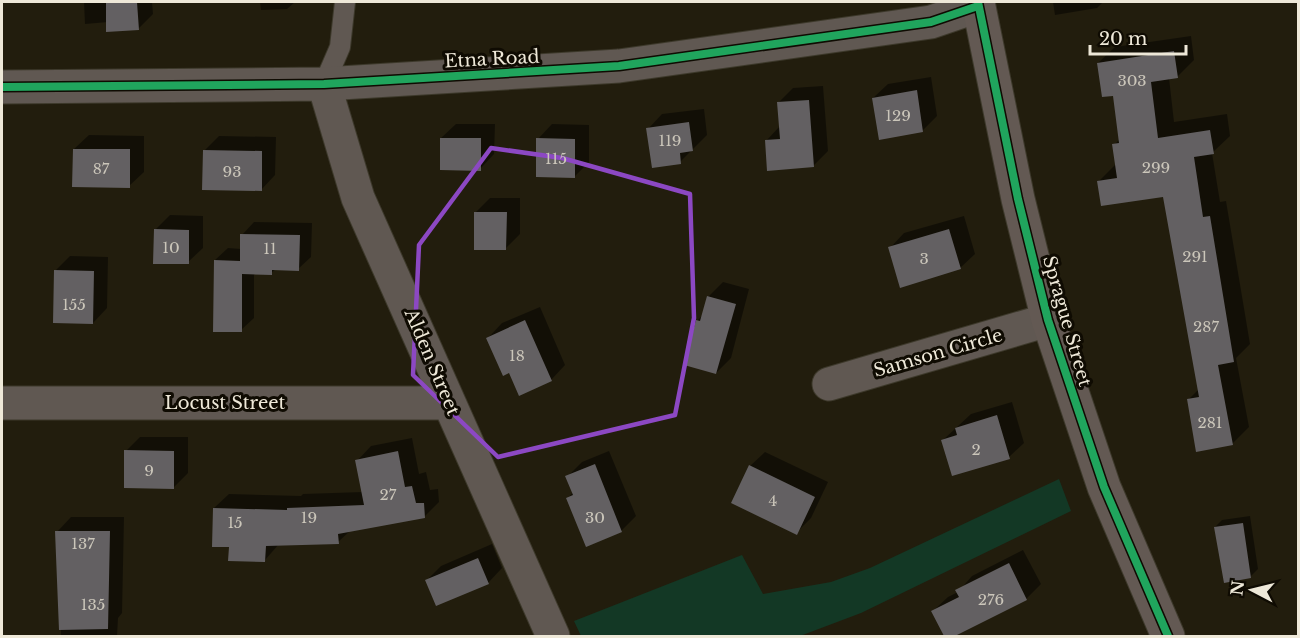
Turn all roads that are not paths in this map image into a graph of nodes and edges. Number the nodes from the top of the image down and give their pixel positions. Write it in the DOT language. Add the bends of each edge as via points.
graph roads {
  1 [pos="345,2"];
  2 [pos="978,4"];
  3 [pos="324,84"];
  4 [pos="2,87"];
  5 [pos="1048,320"];
  6 [pos="829,384"];
  7 [pos="2,403"];
  8 [pos="449,403"];
  9 [pos="553,636"];
  10 [pos="1168,636"];
  1 -- 3 [label="lane" via="340,47"];
  2 -- 3 [label="street, Etna Road" via="931,22 619,66"];
  2 -- 5 [label="main road, Sprague Street" via="1018,199"];
  3 -- 4 [label="street, Etna Road"];
  3 -- 8 [label="street, Alden Street" via="358,198"];
  5 -- 6 [label="street, Samson Circle"];
  5 -- 10 [label="main road, Sprague Street" via="1104,487"];
  7 -- 8 [label="street, Locust Street"];
  8 -- 9 [label="street, Alden Street"];
}
